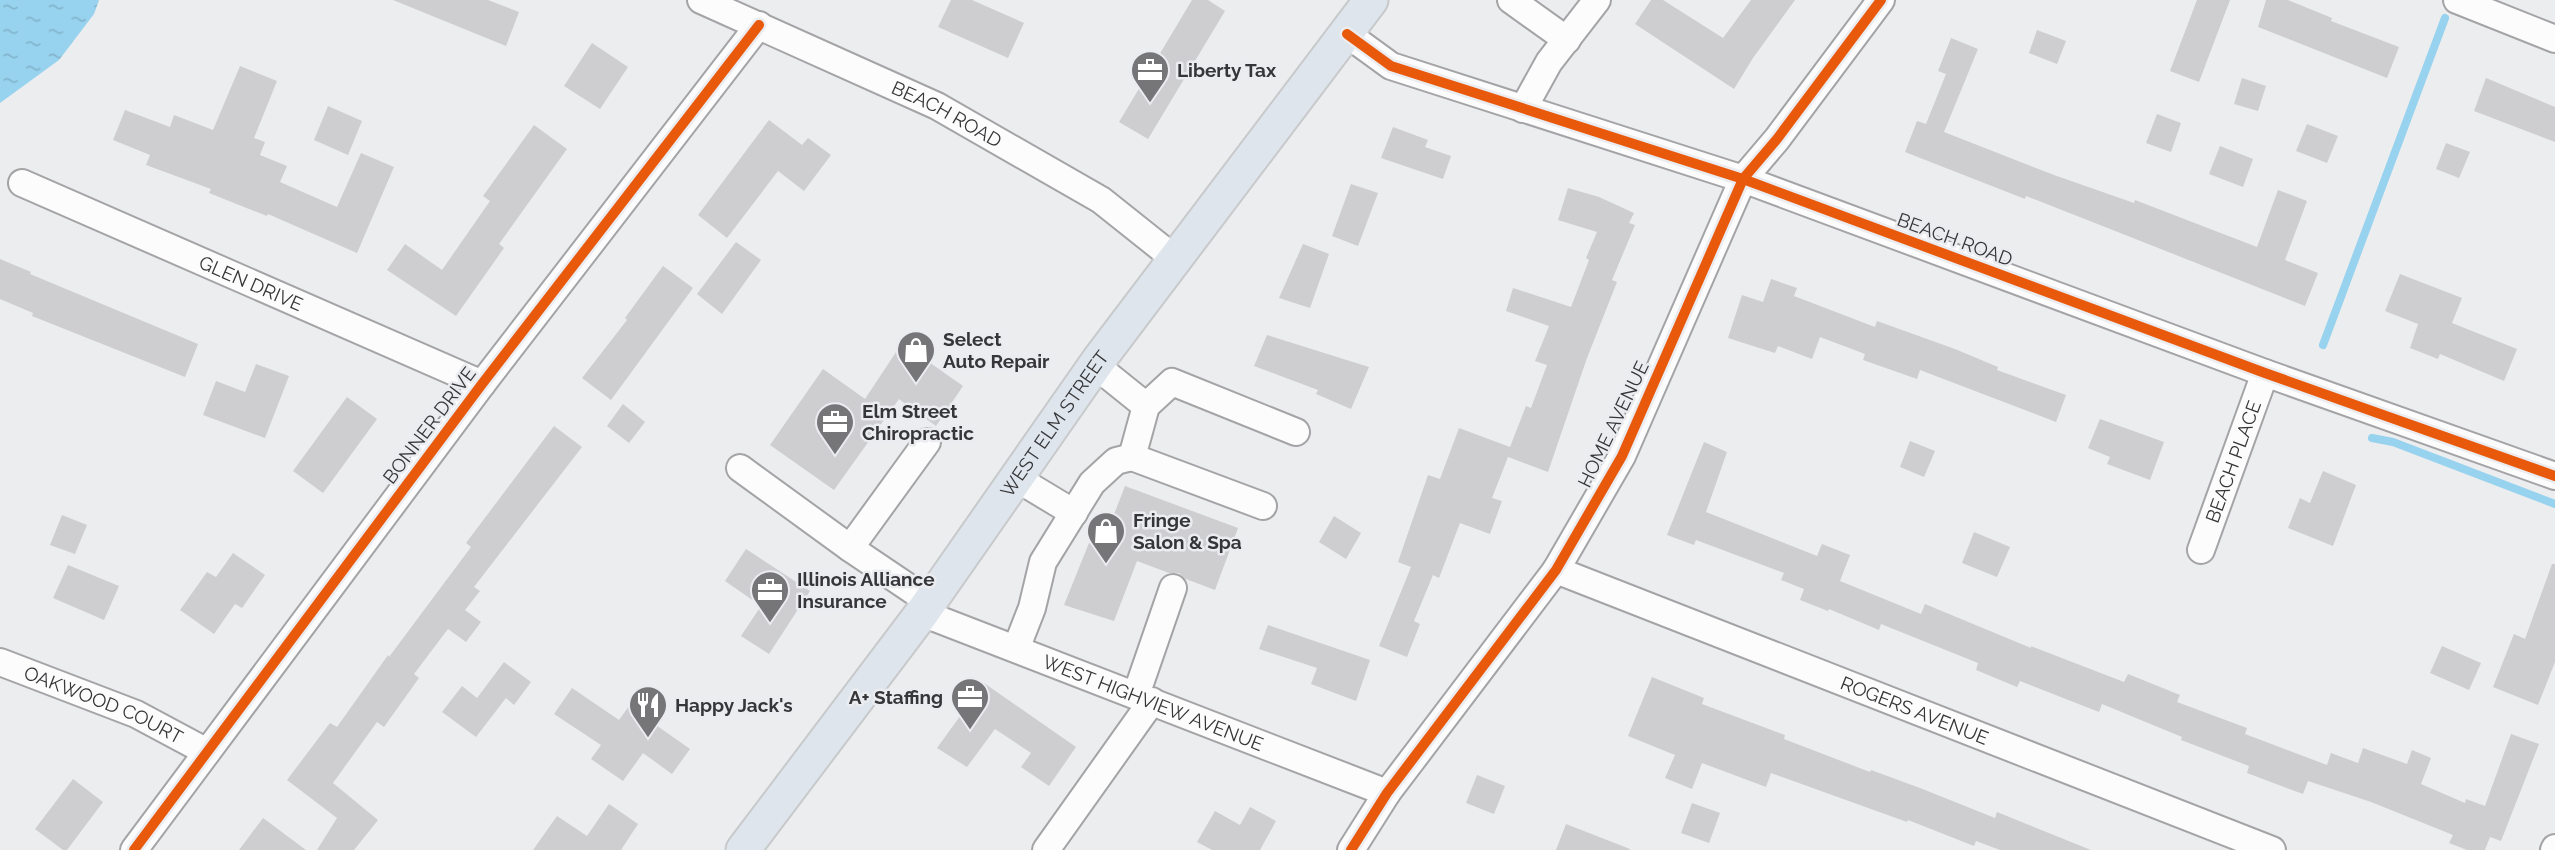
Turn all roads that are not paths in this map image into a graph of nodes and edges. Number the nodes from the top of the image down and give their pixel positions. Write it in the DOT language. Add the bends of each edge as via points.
graph roads {
  1 [pos="701,0"];
  2 [pos="1371,0"];
  3 [pos="1511,0"];
  4 [pos="1597,0"];
  5 [pos="1881,0"];
  6 [pos="2457,0"];
  7 [pos="759,25"];
  8 [pos="1573,33"];
  9 [pos="1347,34"];
  10 [pos="2555,38"];
  11 [pos="1523,109"];
  12 [pos="1743,179"];
  13 [pos="22,184"];
  14 [pos="1175,260"];
  15 [pos="1095,365"];
  16 [pos="2265,373"];
  17 [pos="482,384"];
  18 [pos="1146,406"];
  19 [pos="1296,432"];
  20 [pos="927,442"];
  21 [pos="1132,457"];
  22 [pos="740,468"];
  23 [pos="2555,475"];
  24 [pos="1016,478"];
  25 [pos="1263,506"];
  26 [pos="1074,513"];
  27 [pos="850,548"];
  28 [pos="2201,550"];
  29 [pos="1556,570"];
  30 [pos="1173,588"];
  31 [pos="926,608"];
  32 [pos="1016,649"];
  33 [pos="0,662"];
  34 [pos="1144,698"];
  35 [pos="207,751"];
  36 [pos="1387,793"];
  37 [pos="134,850"];
  38 [pos="743,850"];
  39 [pos="1046,850"];
  40 [pos="1351,850"];
  41 [pos="2272,850"];
  1 -- 7 [label="street, BEACH ROAD"];
  2 -- 9 [label="main road, WEST ELM STREET"];
  3 -- 8 [label="street"];
  4 -- 8 [label="street"];
  5 -- 12 [label="street, HOME AVENUE"];
  6 -- 10 [label="street"];
  7 -- 14 [label="street, BEACH ROAD" via="937,106 1101,200"];
  7 -- 17 [label="street, BONNER DRIVE"];
  8 -- 11 [label="street" via="1549,62"];
  9 -- 11 [label="street, BEACH ROAD" via="1391,66"];
  9 -- 14 [label="main road, WEST ELM STREET"];
  11 -- 12 [label="street, BEACH ROAD"];
  12 -- 16 [label="street, BEACH ROAD"];
  12 -- 29 [label="street, HOME AVENUE" via="1622,456"];
  13 -- 17 [label="street, GLEN DRIVE"];
  14 -- 15 [label="main road, WEST ELM STREET"];
  15 -- 18 [label="street"];
  15 -- 24 [label="main road, WEST ELM STREET"];
  16 -- 23 [label="street, BEACH ROAD"];
  16 -- 28 [label="street, BEACH PLACE"];
  17 -- 35 [label="street, BONNER DRIVE"];
  18 -- 19 [label="street" via="1172,382"];
  18 -- 21 [label="street"];
  20 -- 27 [label="street"];
  21 -- 25 [label="street"];
  21 -- 26 [label="street" via="1116,461 1092,483"];
  22 -- 27 [label="street, WEST HIGHVIEW AVENUE"];
  24 -- 26 [label="street"];
  24 -- 31 [label="main road, WEST ELM STREET"];
  26 -- 32 [label="street" via="1043,562"];
  27 -- 31 [label="street, WEST HIGHVIEW AVENUE"];
  29 -- 36 [label="street, HOME AVENUE"];
  29 -- 41 [label="street, ROGERS AVENUE"];
  30 -- 34 [label="street"];
  31 -- 32 [label="street, WEST HIGHVIEW AVENUE"];
  31 -- 38 [label="main road, WEST ELM STREET"];
  32 -- 34 [label="street, WEST HIGHVIEW AVENUE"];
  33 -- 35 [label="street, OAKWOOD COURT" via="136,714"];
  34 -- 36 [label="street, WEST HIGHVIEW AVENUE"];
  34 -- 39 [label="street"];
  35 -- 37 [label="street, BONNER DRIVE"];
  36 -- 40 [label="street, HOME AVENUE"];
}
